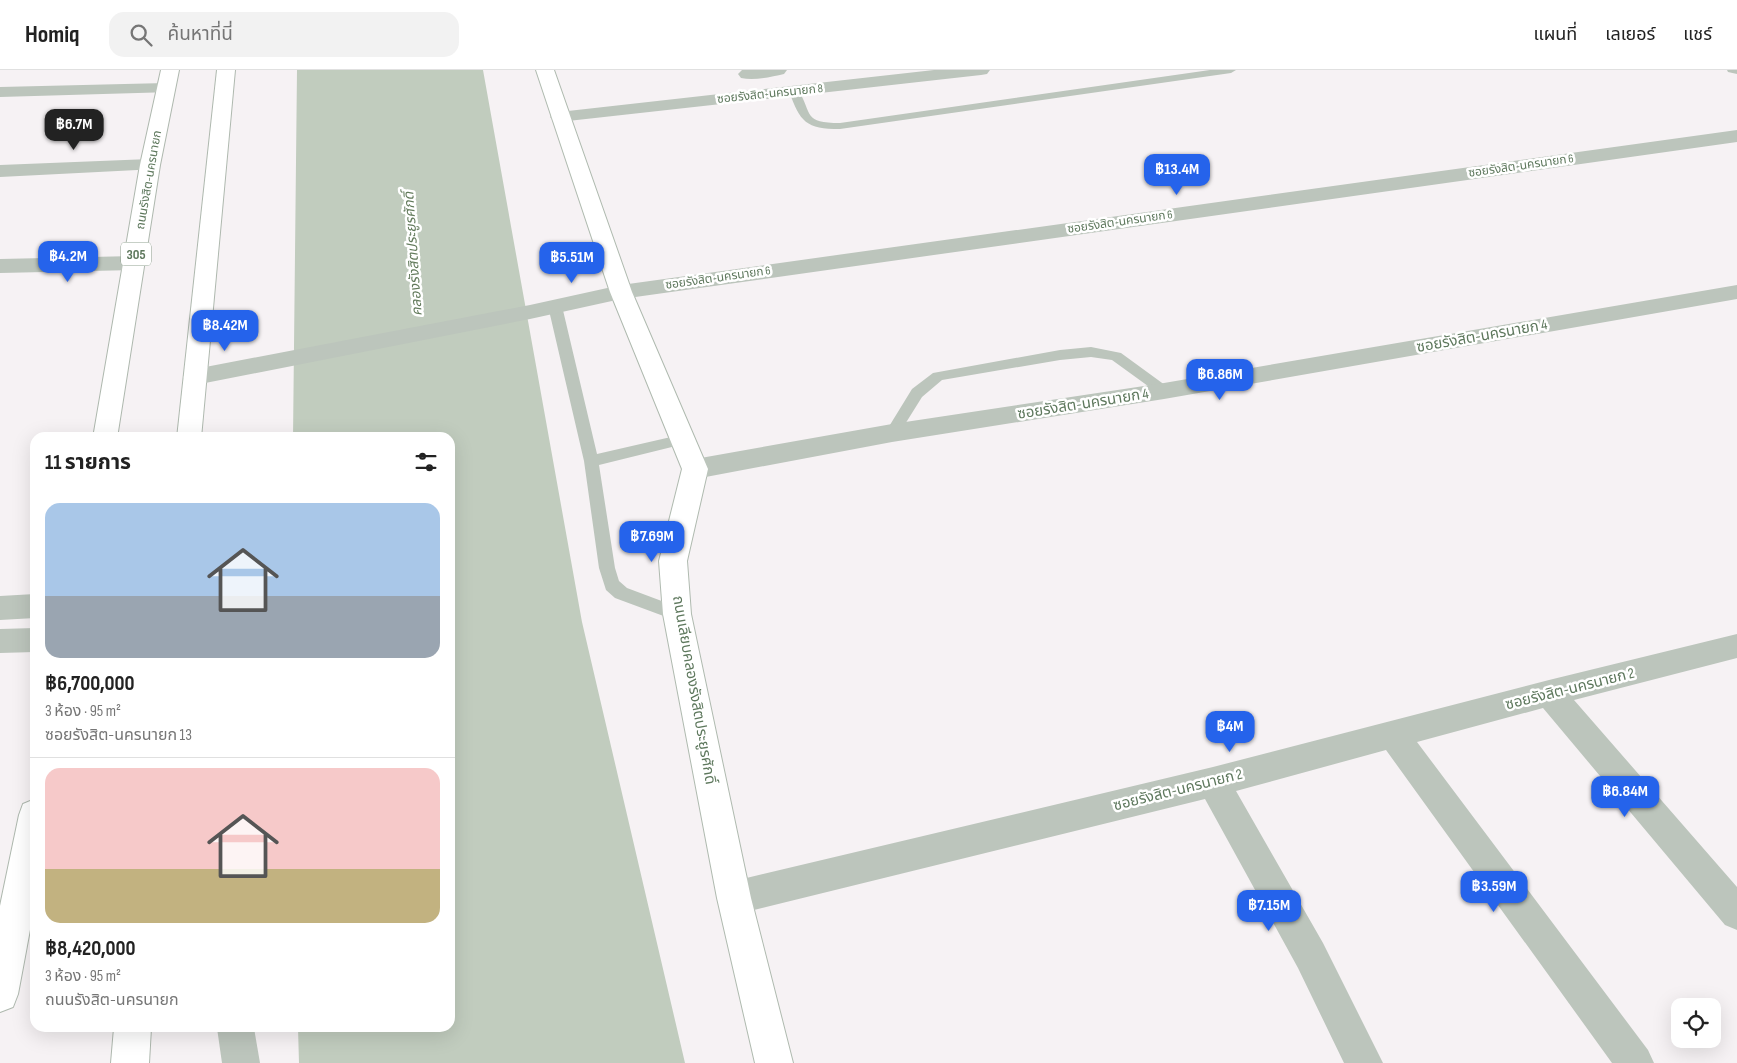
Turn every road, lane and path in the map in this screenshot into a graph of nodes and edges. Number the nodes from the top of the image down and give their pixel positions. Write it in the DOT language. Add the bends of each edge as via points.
graph roads {
  1 [pos="226,70"];
  2 [pos="545,70"];
  3 [pos="778,70"];
  4 [pos="981,70"];
  5 [pos="1231,70"];
  6 [pos="1732,70"];
  7 [pos="1737,71"];
  8 [pos="818,73"];
  9 [pos="746,74"];
  10 [pos="168,79"];
  11 [pos="835,86"];
  12 [pos="794,91"];
  13 [pos="0,92"];
  14 [pos="559,117"];
  15 [pos="1737,136"];
  16 [pos="150,165"];
  17 [pos="0,171"];
  18 [pos="135,263"];
  19 [pos="0,266"];
  20 [pos="621,292"];
  21 [pos="1737,292"];
  22 [pos="555,306"];
  23 [pos="195,377"];
  24 [pos="1164,391"];
  25 [pos="106,432"];
  26 [pos="190,432"];
  27 [pos="892,433"];
  28 [pos="684,439"];
  29 [pos="591,461"];
  30 [pos="695,469"];
  31 [pos="30,606"];
  32 [pos="0,608"];
  33 [pos="677,614"];
  34 [pos="30,640"];
  35 [pos="0,641"];
  36 [pos="1733,652"];
  37 [pos="1549,693"];
  38 [pos="1393,735"];
  39 [pos="1213,782"];
  40 [pos="30,841"];
  41 [pos="734,898"];
  42 [pos="1737,913"];
  43 [pos="0,994"];
  44 [pos="133,1032"];
  45 [pos="237,1032"];
  46 [pos="130,1063"];
  47 [pos="241,1063"];
  48 [pos="774,1063"];
  49 [pos="1364,1063"];
  50 [pos="1634,1063"];
  1 -- 23 [label="main road"];
  2 -- 14 [label="main road"];
  3 -- 9 [label="street"];
  4 -- 11 [label="street, ซอยรังสิต-นครนายก 8"];
  5 -- 12 [label="lane" via="840,126 812,124 802,114"];
  6 -- 7 [label="lane"];
  8 -- 11 [label="street"];
  10 -- 13 [label="street"];
  10 -- 16 [label="main road, ถนนรังสิต-นครนายก / 305"];
  11 -- 12 [label="street, ซอยรังสิต-นครนายก 8"];
  12 -- 14 [label="street, ซอยรังสิต-นครนายก 8"];
  14 -- 20 [label="main road"];
  15 -- 20 [label="street, ซอยรังสิต-นครนายก 6"];
  16 -- 17 [label="street"];
  16 -- 18 [label="main road, ถนนรังสิต-นครนายก / 305"];
  18 -- 19 [label="street"];
  18 -- 25 [label="main road, ถนนรังสิต-นครนายก / 305"];
  20 -- 22 [label="street, ซอยรังสิต-นครนายก 6"];
  20 -- 28 [label="main road"];
  21 -- 24 [label="street, ซอยรังสิต-นครนายก 4"];
  22 -- 23 [label="street, ซอยรังสิต-นครนายก 6"];
  22 -- 29 [label="lane"];
  23 -- 26 [label="main road"];
  24 -- 27 [label="street, ซอยรังสิต-นครนายก 4"];
  24 -- 27 [label="lane" via="1116,356 1091,352 1060,355 938,376 917,393"];
  27 -- 30 [label="street, ซอยรังสิต-นครนายก 4"];
  28 -- 29 [label="lane"];
  28 -- 30 [label="main road"];
  29 -- 33 [label="lane" via="612,586 621,593"];
  30 -- 33 [label="main road, ถนนเลียบคลองรังสิตประยูรศักดิ์" via="673,561"];
  31 -- 32 [label="street"];
  33 -- 41 [label="main road, ถนนเลียบคลองรังสิตประยูรศักดิ์"];
  34 -- 35 [label="street"];
  36 -- 37 [label="street, ซอยรังสิต-นครนายก 2"];
  37 -- 38 [label="street, ซอยรังสิต-นครนายก 2"];
  37 -- 42 [label="street"];
  38 -- 39 [label="street, ซอยรังสิต-นครนายก 2"];
  38 -- 50 [label="street"];
  39 -- 41 [label="street, ซอยรังสิต-นครนายก 2"];
  39 -- 49 [label="street" via="1340,1010"];
  40 -- 43 [label="main road"];
  41 -- 48 [label="main road, ถนนเลียบคลองรังสิตประยูรศักดิ์"];
  44 -- 46 [label="main road"];
  45 -- 47 [label="street"];
}
